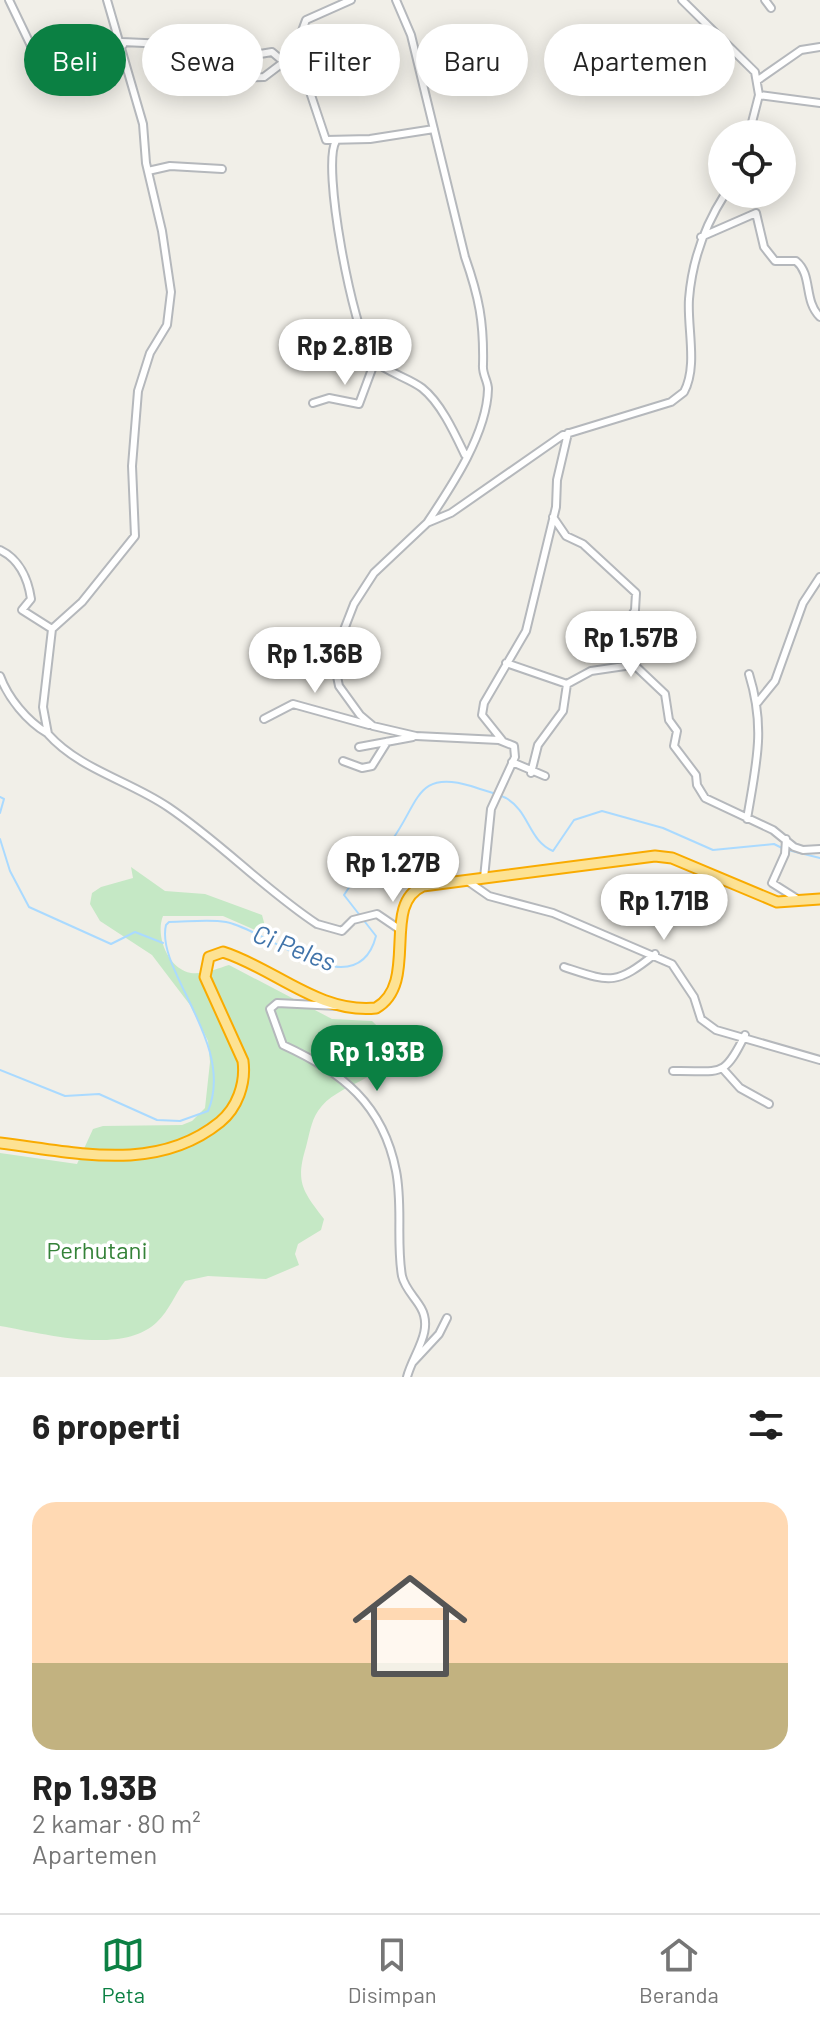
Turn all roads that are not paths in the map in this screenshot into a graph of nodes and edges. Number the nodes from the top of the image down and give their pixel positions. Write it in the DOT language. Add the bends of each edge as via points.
graph roads {
  1 [pos="9,0"];
  2 [pos="107,0"];
  3 [pos="351,0"];
  4 [pos="396,0"];
  5 [pos="682,0"];
  6 [pos="765,0"];
  7 [pos="771,8"];
  8 [pos="115,24"];
  9 [pos="304,24"];
  10 [pos="24,31"];
  11 [pos="820,47"];
  12 [pos="126,59"];
  13 [pos="758,80"];
  14 [pos="759,95"];
  15 [pos="311,96"];
  16 [pos="820,103"];
  17 [pos="753,120"];
  18 [pos="434,129"];
  19 [pos="336,141"];
  20 [pos="222,169"];
  21 [pos="148,171"];
  22 [pos="717,208"];
  23 [pos="701,237"];
  24 [pos="820,317"];
  25 [pos="375,361"];
  26 [pos="313,403"];
  27 [pos="568,433"];
  28 [pos="465,455"];
  29 [pos="553,517"];
  30 [pos="427,523"];
  31 [pos="0,550"];
  32 [pos="820,577"];
  33 [pos="605,625"];
  34 [pos="52,629"];
  35 [pos="619,636"];
  36 [pos="628,659"];
  37 [pos="506,663"];
  38 [pos="749,674"];
  39 [pos="0,676"];
  40 [pos="567,684"];
  41 [pos="758,702"];
  42 [pos="264,719"];
  43 [pos="373,726"];
  44 [pos="48,734"];
  45 [pos="416,736"];
  46 [pos="502,740"];
  47 [pos="387,742"];
  48 [pos="359,747"];
  49 [pos="343,761"];
  50 [pos="512,762"];
  51 [pos="531,773"];
  52 [pos="545,776"];
  53 [pos="747,819"];
  54 [pos="786,845"];
  55 [pos="820,849"];
  56 [pos="488,878"];
  57 [pos="466,880"];
  58 [pos="475,889"];
  59 [pos="820,899"];
  60 [pos="802,902"];
  61 [pos="402,931"];
  62 [pos="655,954"];
  63 [pos="564,967"];
  64 [pos="341,1005"];
  65 [pos="745,1035"];
  66 [pos="820,1060"];
  67 [pos="723,1069"];
  68 [pos="673,1071"];
  69 [pos="769,1104"];
  70 [pos="0,1143"];
  71 [pos="447,1318"];
  72 [pos="410,1364"];
  73 [pos="407,1377"];
  1 -- 10 [label="street"];
  2 -- 8 [label="street"];
  3 -- 9 [label="street"];
  4 -- 18 [label="street" via="411,35"];
  5 -- 13 [label="street" via="750,65"];
  6 -- 7 [label="street"];
  11 -- 13 [label="street" via="801,50"];
  12 -- 21 [label="street" via="143,124"];
  13 -- 14 [label="street"];
  14 -- 16 [label="street"];
  14 -- 17 [label="street"];
  15 -- 19 [label="street" via="323,138"];
  18 -- 19 [label="street"];
  18 -- 28 [label="street" via="483,316 482,369 488,387 477,436"];
  19 -- 25 [label="street" via="331,173 342,255 366,346"];
  20 -- 21 [label="street" via="170,166"];
  21 -- 34 [label="street" via="171,292 167,325 150,353 138,391 132,466 135,536 82,602"];
  22 -- 23 [label="street"];
  23 -- 24 [label="street" via="756,213 764,247 775,261 796,261 802,267 809,300"];
  23 -- 27 [label="street" via="689,298 690,367 684,392 671,402"];
  25 -- 26 [label="street" via="359,404 329,398"];
  25 -- 28 [label="street" via="429,395"];
  27 -- 29 [label="street"];
  27 -- 30 [label="street" via="451,513"];
  28 -- 30 [label="street"];
  29 -- 35 [label="street" via="566,536 583,544 636,593 635,610"];
  29 -- 37 [label="street" via="526,631"];
  30 -- 43 [label="street" via="374,573 340,640 335,667 339,686"];
  31 -- 34 [label="street" via="27,579 31,599 22,610"];
  32 -- 41 [label="street" via="803,603 770,692"];
  33 -- 35 [label="street"];
  34 -- 44 [label="street" via="43,707"];
  35 -- 36 [label="street" via="631,647"];
  36 -- 40 [label="street" via="625,666 593,670"];
  36 -- 53 [label="street" via="666,695 669,720 677,731 674,746 696,775 705,798"];
  37 -- 40 [label="street"];
  37 -- 46 [label="street" via="482,715"];
  38 -- 41 [label="street"];
  39 -- 44 [label="street" via="6,691"];
  40 -- 51 [label="street" via="564,708 538,745"];
  41 -- 53 [label="street" via="759,764"];
  42 -- 43 [label="street" via="293,704"];
  43 -- 45 [label="street"];
  44 -- 61 [label="street" via="97,771 170,808 317,924 342,931 353,920 372,915 384,916"];
  45 -- 46 [label="street"];
  45 -- 47 [label="street"];
  46 -- 50 [label="street" via="514,746"];
  47 -- 48 [label="street"];
  47 -- 49 [label="street" via="372,766"];
  50 -- 51 [label="street"];
  50 -- 56 [label="street" via="486,838"];
  51 -- 52 [label="street"];
  53 -- 54 [label="street"];
  54 -- 55 [label="street"];
  54 -- 60 [label="street" via="772,883"];
  56 -- 57 [label="highway"];
  56 -- 58 [label="street"];
  56 -- 60 [label="highway" via="655,856 672,858 768,899"];
  57 -- 58 [label="street"];
  57 -- 61 [label="highway" via="413,891 404,906"];
  58 -- 62 [label="street"];
  59 -- 60 [label="highway"];
  61 -- 64 [label="highway" via="386,1001 369,1009"];
  62 -- 63 [label="street" via="628,976 611,981"];
  62 -- 65 [label="street" via="681,973 704,1023"];
  64 -- 70 [label="highway" via="218,952 207,960 205,977 244,1066 229,1114 191,1142 160,1152 92,1155"];
  64 -- 72 [label="street" via="277,1003 270,1009 283,1045 354,1087 382,1124 396,1172 402,1275 424,1311 426,1325"];
  65 -- 66 [label="street"];
  65 -- 67 [label="street"];
  67 -- 68 [label="street"];
  67 -- 69 [label="street" via="740,1088"];
  71 -- 72 [label="street"];
  72 -- 73 [label="street"];
}
